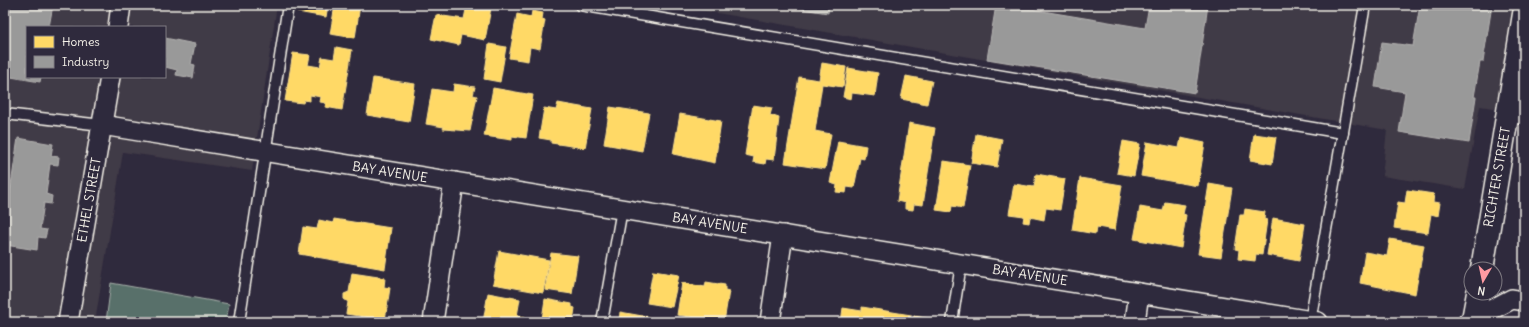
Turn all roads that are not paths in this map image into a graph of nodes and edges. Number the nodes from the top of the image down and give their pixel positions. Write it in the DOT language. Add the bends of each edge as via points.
graph roads {
  1 [pos="121,5"];
  2 [pos="288,5"];
  3 [pos="580,5"];
  4 [pos="1365,5"];
  5 [pos="1524,14"];
  6 [pos="118,26"];
  7 [pos="110,78"];
  8 [pos="5,114"];
  9 [pos="1516,117"];
  10 [pos="102,125"];
  11 [pos="1343,133"];
  12 [pos="265,151"];
  13 [pos="454,182"];
  14 [pos="622,209"];
  15 [pos="783,235"];
  16 [pos="1484,261"];
  17 [pos="962,264"];
  18 [pos="1140,293"];
  19 [pos="1476,301"];
  20 [pos="1524,301"];
  21 [pos="1471,321"];
  22 [pos="68,322"];
  23 [pos="240,322"];
  24 [pos="432,322"];
  25 [pos="602,322"];
  26 [pos="770,322"];
  27 [pos="952,322"];
  28 [pos="1135,322"];
  29 [pos="1313,322"];
  1 -- 6 [label="street"];
  2 -- 12 [label="lane"];
  3 -- 11 [label="lane"];
  4 -- 11 [label="lane"];
  5 -- 9 [label="street, RICHTER STREET"];
  7 -- 10 [label="street, ETHEL STREET"];
  8 -- 10 [label="lane"];
  9 -- 16 [label="street, RICHTER STREET"];
  10 -- 12 [label="street, BAY AVENUE"];
  10 -- 22 [label="street, ETHEL STREET"];
  11 -- 29 [label="lane"];
  12 -- 13 [label="street, BAY AVENUE"];
  12 -- 23 [label="lane"];
  13 -- 14 [label="street, BAY AVENUE"];
  13 -- 24 [label="street"];
  14 -- 15 [label="street, BAY AVENUE"];
  14 -- 25 [label="lane"];
  15 -- 17 [label="street, BAY AVENUE"];
  15 -- 26 [label="street"];
  17 -- 18 [label="street, BAY AVENUE"];
  17 -- 27 [label="lane"];
  18 -- 28 [label="street"];
  18 -- 29 [label="street, BAY AVENUE"];
  19 -- 21 [label="street"];
  20 -- 21 [label="street" via="1512,299"];
}
